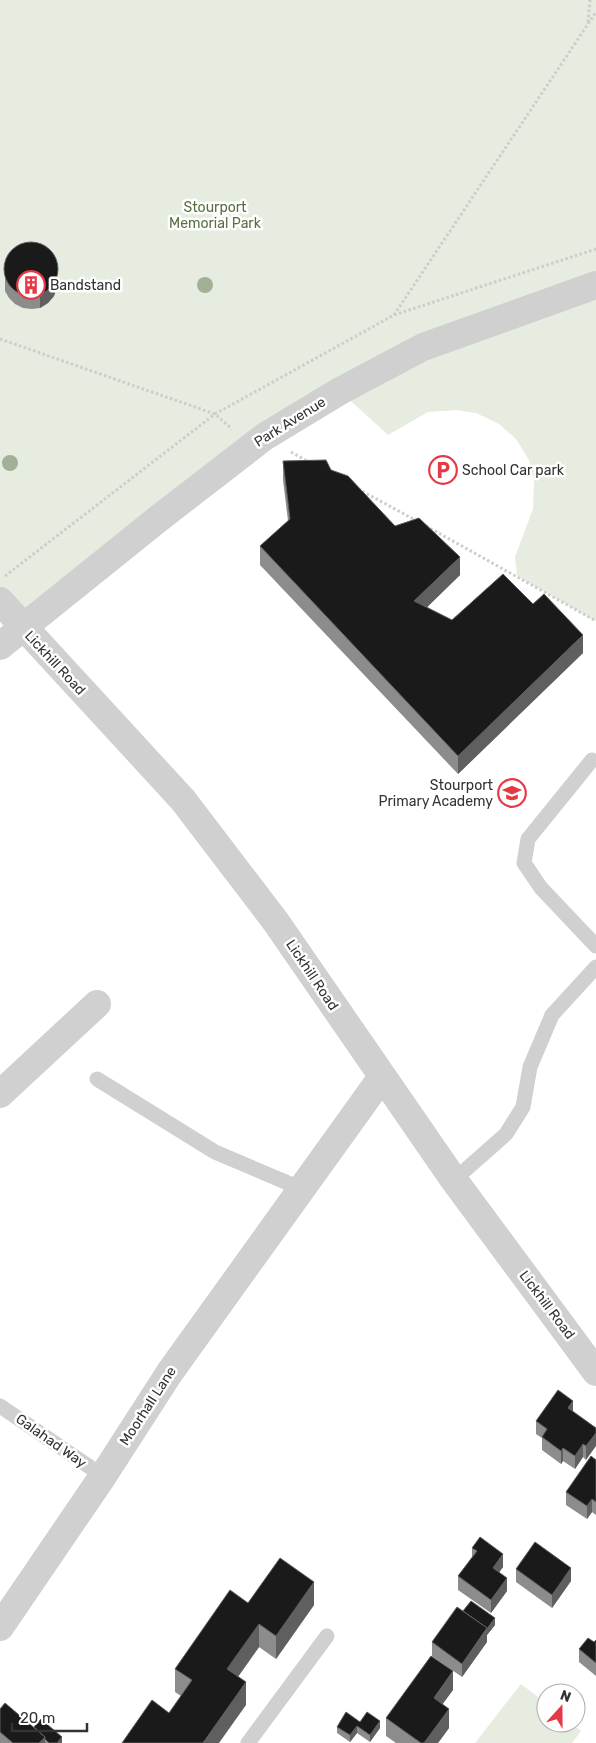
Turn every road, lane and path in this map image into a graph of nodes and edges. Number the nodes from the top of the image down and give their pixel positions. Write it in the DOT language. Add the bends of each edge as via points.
graph roads {
  1 [pos="590,0"];
  2 [pos="596,12"];
  3 [pos="588,23"];
  4 [pos="596,285"];
  5 [pos="394,315"];
  6 [pos="0,339"];
  7 [pos="257,442"];
  8 [pos="316,466"];
  9 [pos="351,485"];
  10 [pos="0,601"];
  11 [pos="596,621"];
  12 [pos="23,628"];
  13 [pos="0,646"];
  14 [pos="592,760"];
  15 [pos="596,946"];
  16 [pos="596,967"];
  17 [pos="97,1004"];
  18 [pos="382,1077"];
  19 [pos="97,1080"];
  20 [pos="0,1094"];
  21 [pos="454,1180"];
  22 [pos="302,1189"];
  23 [pos="596,1372"];
  24 [pos="0,1406"];
  25 [pos="103,1476"];
  26 [pos="0,1627"];
  27 [pos="327,1636"];
  28 [pos="248,1743"];
  1 -- 3 [label="path"];
  2 -- 3 [label="path"];
  3 -- 5 [label="path"];
  4 -- 7 [label="street, Park Avenue" via="423,347 340,391"];
  6 -- 7 [label="path" via="215,414"];
  7 -- 8 [label="path"];
  7 -- 12 [label="street, Park Avenue"];
  9 -- 11 [label="path"];
  10 -- 12 [label="street, Lickhill Road"];
  12 -- 13 [label="street, Park Avenue"];
  12 -- 18 [label="street, Lickhill Road" via="183,800 276,922"];
  14 -- 15 [label="lane" via="528,839 524,863 541,888"];
  16 -- 21 [label="lane" via="552,1015 530,1067 523,1107 506,1134"];
  17 -- 20 [label="street"];
  18 -- 21 [label="street, Lickhill Road"];
  18 -- 22 [label="street, Moorhall Lane"];
  19 -- 22 [label="lane" via="215,1152"];
  21 -- 23 [label="street, Lickhill Road"];
  22 -- 25 [label="street, Moorhall Lane" via="170,1372"];
  24 -- 25 [label="lane, Galahad Way"];
  25 -- 26 [label="street, Moorhall Lane"];
  27 -- 28 [label="lane"];
}
